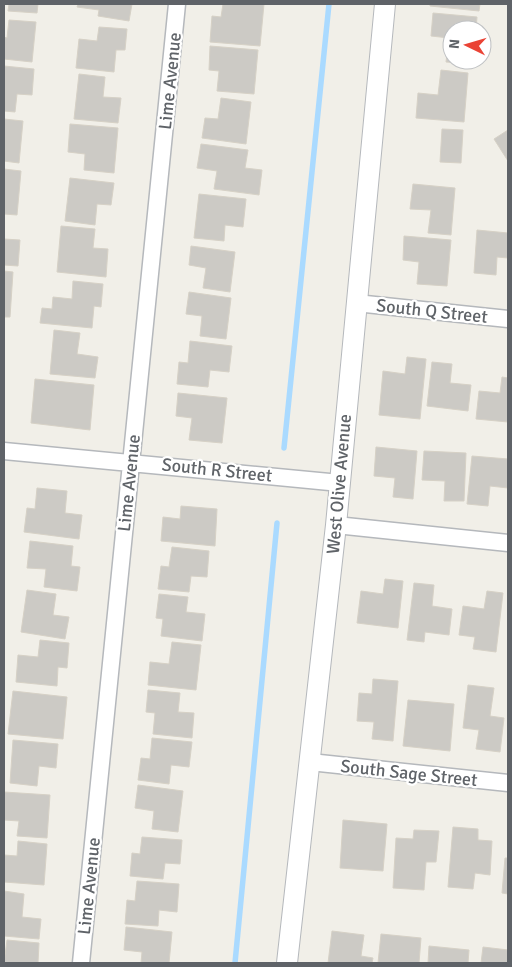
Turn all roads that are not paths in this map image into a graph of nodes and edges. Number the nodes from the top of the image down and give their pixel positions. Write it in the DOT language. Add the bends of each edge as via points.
graph roads {
  1 [pos="177,4"];
  2 [pos="385,4"];
  3 [pos="356,302"];
  4 [pos="508,319"];
  5 [pos="4,451"];
  6 [pos="131,462"];
  7 [pos="340,482"];
  8 [pos="336,525"];
  9 [pos="508,543"];
  10 [pos="310,762"];
  11 [pos="508,783"];
  12 [pos="81,963"];
  13 [pos="288,963"];
  1 -- 6 [label="street, Lime Avenue"];
  2 -- 3 [label="street, West Olive Avenue"];
  3 -- 4 [label="street, South Q Street"];
  3 -- 7 [label="street, West Olive Avenue"];
  5 -- 6 [label="street, South R Street"];
  6 -- 7 [label="street, South R Street"];
  6 -- 12 [label="street, Lime Avenue"];
  7 -- 8 [label="street, West Olive Avenue"];
  8 -- 9 [label="street"];
  8 -- 10 [label="street, West Olive Avenue"];
  10 -- 11 [label="street, South Sage Street"];
  10 -- 13 [label="street, West Olive Avenue"];
}
